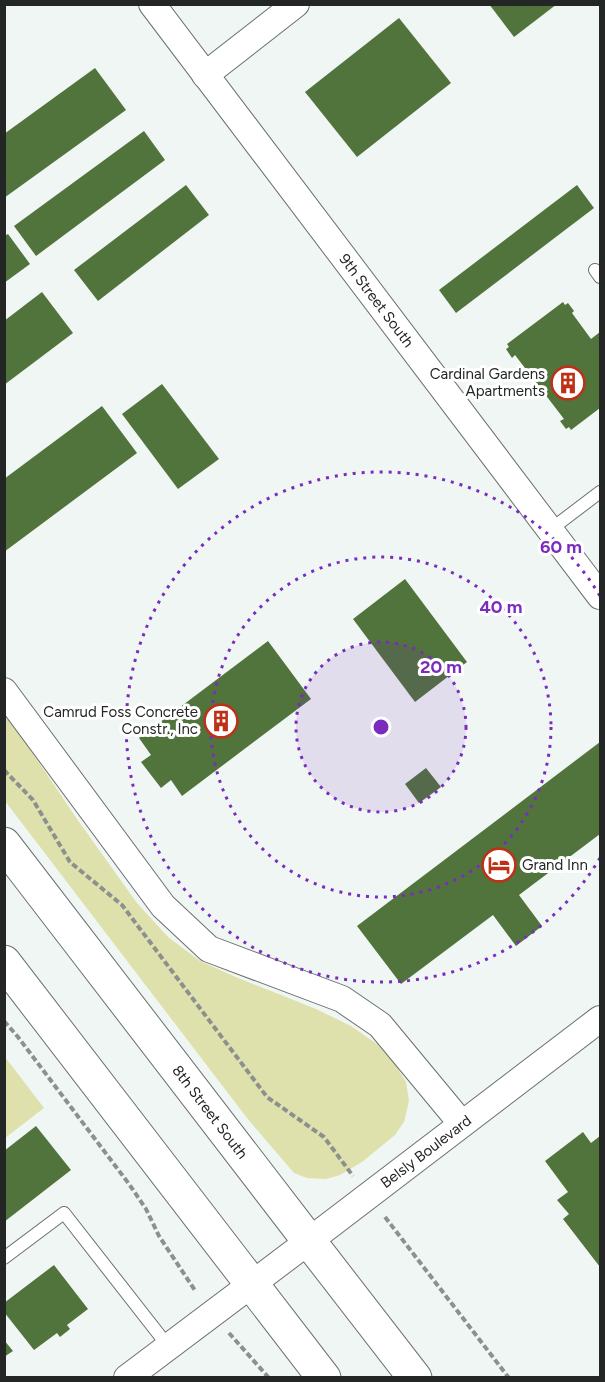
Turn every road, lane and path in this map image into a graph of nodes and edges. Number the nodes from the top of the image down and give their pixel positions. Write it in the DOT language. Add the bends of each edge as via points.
graph roads {
  1 [pos="152,4"];
  2 [pos="296,4"];
  3 [pos="205,75"];
  4 [pos="600,492"];
  5 [pos="550,530"];
  6 [pos="600,596"];
  7 [pos="4,691"];
  8 [pos="4,770"];
  9 [pos="4,844"];
  10 [pos="4,962"];
  11 [pos="600,1019"];
  12 [pos="4,1021"];
  13 [pos="462,1124"];
  14 [pos="353,1176"];
  15 [pos="397,1232"];
  16 [pos="309,1241"];
  17 [pos="4,1258"];
  18 [pos="251,1284"];
  19 [pos="211,1314"];
  20 [pos="168,1346"];
  21 [pos="127,1377"];
  22 [pos="269,1377"];
  23 [pos="324,1377"];
  24 [pos="415,1377"];
  25 [pos="509,1377"];
  1 -- 3 [label="street, 9th Street South"];
  2 -- 3 [label="street"];
  3 -- 5 [label="street, 9th Street South"];
  4 -- 5 [label="lane"];
  5 -- 6 [label="street, 9th Street South"];
  7 -- 13 [label="street" via="163,906 209,950 342,999 380,1025"];
  8 -- 14 [label="path" via="33,800 70,862 122,905 267,1097 324,1137"];
  9 -- 16 [label="main road, 8th Street South"];
  10 -- 18 [label="main road"];
  11 -- 13 [label="street, Belsly Boulevard"];
  12 -- 19 [label="path" via="129,1184"];
  13 -- 16 [label="street, Belsly Boulevard"];
  15 -- 25 [label="path"];
  16 -- 18 [label="street, Belsly Boulevard"];
  16 -- 24 [label="main road, 8th Street South"];
  17 -- 20 [label="lane" via="64,1213"];
  18 -- 19 [label="street, Belsly Boulevard"];
  18 -- 23 [label="main road"];
  19 -- 20 [label="street, Belsly Boulevard"];
  19 -- 22 [label="path"];
  20 -- 21 [label="street, Belsly Boulevard"];
}
